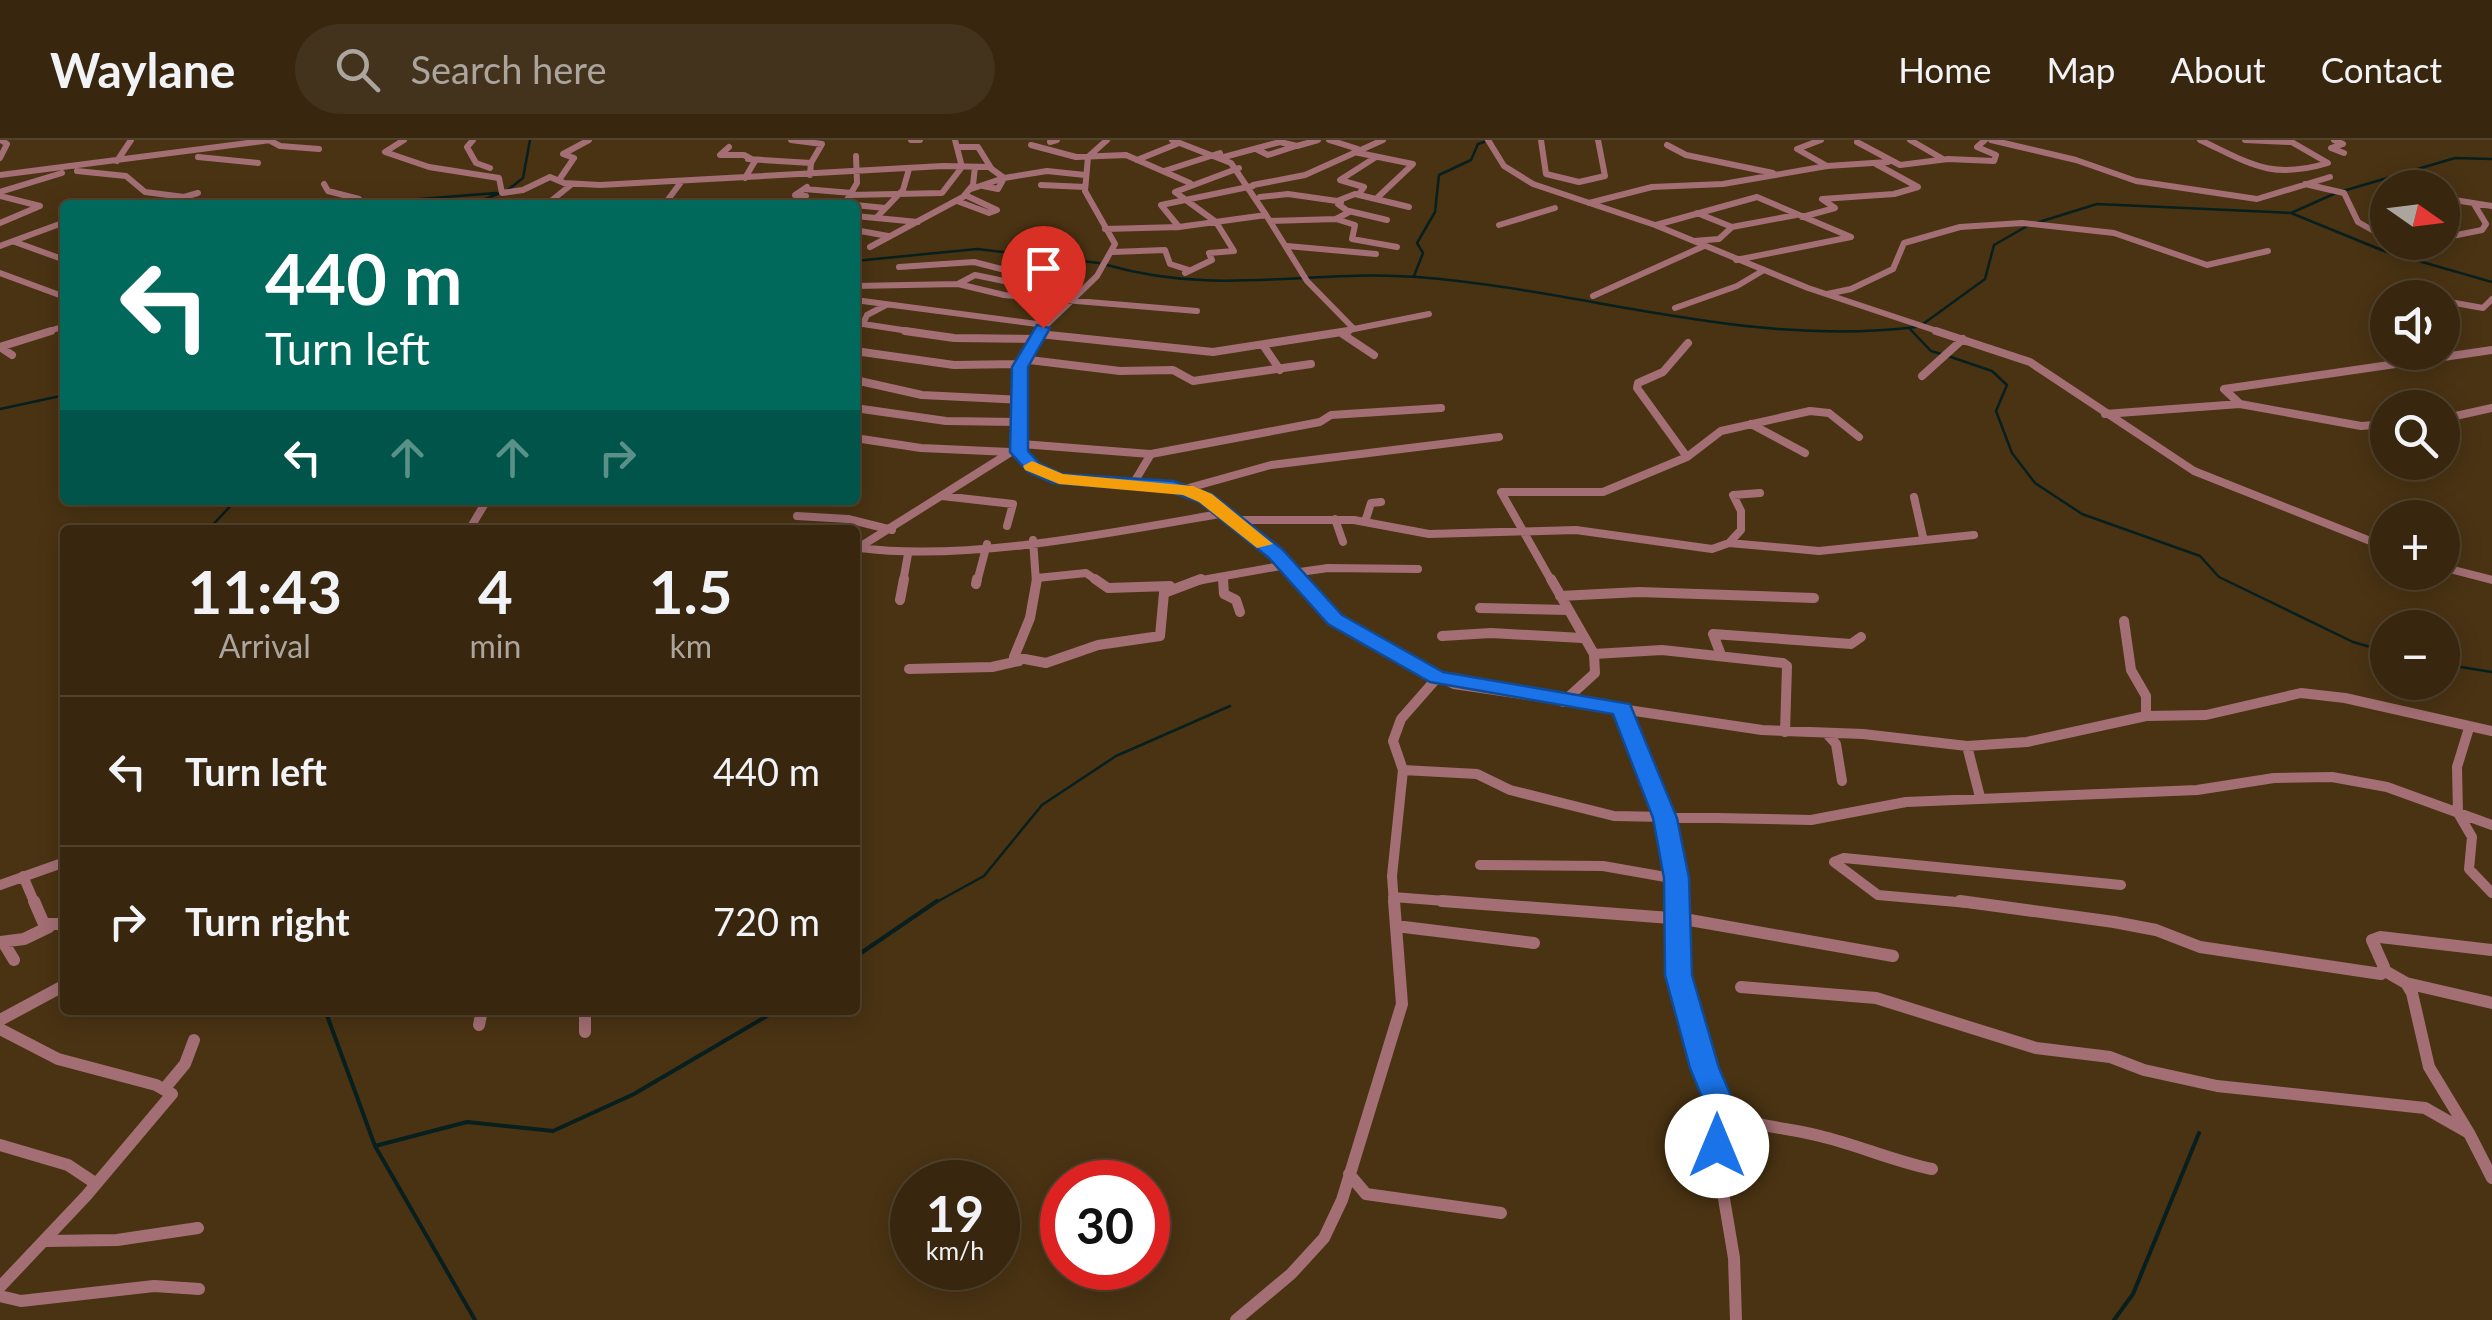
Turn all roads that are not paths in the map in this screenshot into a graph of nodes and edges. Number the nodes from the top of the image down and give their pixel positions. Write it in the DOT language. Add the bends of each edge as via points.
graph roads {
  1 [pos="1,140"];
  2 [pos="131,140"];
  3 [pos="244,140"];
  4 [pos="270,140"];
  5 [pos="404,140"];
  6 [pos="473,140"];
  7 [pos="590,140"];
  8 [pos="791,140"];
  9 [pos="911,140"];
  10 [pos="920,140"];
  11 [pos="1107,140"];
  12 [pos="1318,140"];
  13 [pos="1329,140"];
  14 [pos="1384,140"];
  15 [pos="1488,140"];
  16 [pos="1541,140"];
  17 [pos="1598,140"];
  18 [pos="1676,140"];
  19 [pos="1821,140"];
  20 [pos="1870,140"];
  21 [pos="1989,140"];
  22 [pos="2200,140"];
  23 [pos="2247,140"];
  24 [pos="2334,140"];
  25 [pos="1176,141"];
  26 [pos="1855,141"];
  27 [pos="1917,141"];
  28 [pos="2289,141"];
  29 [pos="957,142"];
  30 [pos="1212,142"];
  31 [pos="1031,145"];
  32 [pos="235,146"];
  33 [pos="1195,146"];
  34 [pos="729,147"];
  35 [pos="319,149"];
  36 [pos="1356,150"];
  37 [pos="2344,152"];
  38 [pos="177,154"];
  39 [pos="1222,155"];
  40 [pos="856,156"];
  41 [pos="1376,157"];
  42 [pos="1088,158"];
  43 [pos="748,159"];
  44 [pos="1943,159"];
  45 [pos="0,160"];
  46 [pos="1137,160"];
  47 [pos="117,161"];
  48 [pos="1888,162"];
  49 [pos="258,163"];
  50 [pos="811,163"];
  51 [pos="1874,163"];
  52 [pos="1827,166"];
  53 [pos="962,167"];
  54 [pos="975,167"];
  55 [pos="991,168"];
  56 [pos="1238,168"];
  57 [pos="2306,169"];
  58 [pos="68,170"];
  59 [pos="1164,171"];
  60 [pos="908,172"];
  61 [pos="3,174"];
  62 [pos="856,174"];
  63 [pos="810,175"];
  64 [pos="1777,175"];
  65 [pos="746,178"];
  66 [pos="1004,178"];
  67 [pos="559,180"];
  68 [pos="682,180"];
  69 [pos="1085,181"];
  70 [pos="502,183"];
  71 [pos="324,184"];
  72 [pos="573,184"];
  73 [pos="812,184"];
  74 [pos="1190,184"];
  75 [pos="2304,184"];
  76 [pos="1041,185"];
  77 [pos="1253,185"];
  78 [pos="804,189"];
  79 [pos="974,189"];
  80 [pos="198,193"];
  81 [pos="0,194"];
  82 [pos="851,194"];
  83 [pos="899,194"];
  84 [pos="1358,194"];
  85 [pos="1260,197"];
  86 [pos="1377,198"];
  87 [pos="357,200"];
  88 [pos="552,200"];
  89 [pos="668,200"];
  90 [pos="803,200"];
  91 [pos="849,200"];
  92 [pos="957,200"];
  93 [pos="1182,200"];
  94 [pos="1343,200"];
  95 [pos="1574,200"];
  96 [pos="2460,201"];
  97 [pos="1588,203"];
  98 [pos="2474,204"];
  99 [pos="860,206"];
  100 [pos="2492,206"];
  101 [pos="1409,207"];
  102 [pos="885,208"];
  103 [pos="1349,211"];
  104 [pos="1697,213"];
  105 [pos="860,216"];
  106 [pos="1799,216"];
  107 [pos="877,218"];
  108 [pos="1268,218"];
  109 [pos="1336,220"];
  110 [pos="1387,220"];
  111 [pos="919,222"];
  112 [pos="1144,222"];
  113 [pos="1216,222"];
  114 [pos="0,223"];
  115 [pos="60,224"];
  116 [pos="1179,224"];
  117 [pos="1500,225"];
  118 [pos="1655,225"];
  119 [pos="1732,227"];
  120 [pos="1105,229"];
  121 [pos="860,231"];
  122 [pos="2370,232"];
  123 [pos="2460,234"];
  124 [pos="890,236"];
  125 [pos="1694,241"];
  126 [pos="14,242"];
  127 [pos="0,246"];
  128 [pos="870,246"];
  129 [pos="1288,246"];
  130 [pos="1704,246"];
  131 [pos="1397,247"];
  132 [pos="2268,251"];
  133 [pos="1113,252"];
  134 [pos="60,254"];
  135 [pos="1376,254"];
  136 [pos="1736,260"];
  137 [pos="899,267"];
  138 [pos="1764,270"];
  139 [pos="1009,271"];
  140 [pos="0,273"];
  141 [pos="996,280"];
  142 [pos="958,284"];
  143 [pos="860,286"];
  144 [pos="1033,293"];
  145 [pos="1826,294"];
  146 [pos="60,296"];
  147 [pos="1593,296"];
  148 [pos="1074,298"];
  149 [pos="2492,299"];
  150 [pos="860,301"];
  151 [pos="2460,304"];
  152 [pos="886,305"];
  153 [pos="1675,308"];
  154 [pos="1197,312"];
  155 [pos="1428,314"];
  156 [pos="860,322"];
  157 [pos="860,323"];
  158 [pos="60,328"];
  159 [pos="1354,329"];
  160 [pos="1039,333"];
  161 [pos="1341,333"];
  162 [pos="1963,339"];
  163 [pos="1688,343"];
  164 [pos="1263,345"];
  165 [pos="2492,350"];
  166 [pos="860,351"];
  167 [pos="12,355"];
  168 [pos="1374,355"];
  169 [pos="1021,362"];
  170 [pos="1312,364"];
  171 [pos="1280,370"];
  172 [pos="1922,376"];
  173 [pos="860,381"];
  174 [pos="1021,400"];
  175 [pos="2240,404"];
  176 [pos="1441,408"];
  177 [pos="2492,408"];
  178 [pos="860,409"];
  179 [pos="2104,414"];
  180 [pos="2460,414"];
  181 [pos="1021,422"];
  182 [pos="1750,424"];
  183 [pos="2370,425"];
  184 [pos="1499,437"];
  185 [pos="1859,437"];
  186 [pos="860,440"];
  187 [pos="1017,450"];
  188 [pos="1804,453"];
  189 [pos="1151,454"];
  190 [pos="1687,458"];
  191 [pos="1133,484"];
  192 [pos="1184,489"];
  193 [pos="1760,493"];
  194 [pos="942,496"];
  195 [pos="1914,497"];
  196 [pos="1381,502"];
  197 [pos="796,516"];
  198 [pos="1228,517"];
  199 [pos="1335,519"];
  200 [pos="1365,522"];
  201 [pos="1007,526"];
  202 [pos="892,530"];
  203 [pos="1526,532"];
  204 [pos="1974,535"];
  205 [pos="1923,537"];
  206 [pos="1033,540"];
  207 [pos="2370,541"];
  208 [pos="1343,542"];
  209 [pos="1729,543"];
  210 [pos="987,544"];
  211 [pos="860,546"];
  212 [pos="860,548"];
  213 [pos="908,554"];
  214 [pos="1290,569"];
  215 [pos="1418,569"];
  216 [pos="2460,571"];
  217 [pos="1036,578"];
  218 [pos="1223,578"];
  219 [pos="2492,580"];
  220 [pos="976,584"];
  221 [pos="1170,586"];
  222 [pos="1560,596"];
  223 [pos="1814,598"];
  224 [pos="900,600"];
  225 [pos="1480,608"];
  226 [pos="1568,610"];
  227 [pos="1240,612"];
  228 [pos="2124,621"];
  229 [pos="1442,636"];
  230 [pos="1861,637"];
  231 [pos="1582,638"];
  232 [pos="1594,654"];
  233 [pos="1721,655"];
  234 [pos="1019,661"];
  235 [pos="909,669"];
  236 [pos="1437,678"];
  237 [pos="1563,702"];
  238 [pos="1622,709"];
  239 [pos="2146,716"];
  240 [pos="2469,728"];
  241 [pos="2492,731"];
  242 [pos="1786,732"];
  243 [pos="1828,735"];
  244 [pos="1966,746"];
  245 [pos="1403,770"];
  246 [pos="1842,780"];
  247 [pos="1980,797"];
  248 [pos="2458,813"];
  249 [pos="1665,818"];
  250 [pos="2492,824"];
  251 [pos="60,864"];
  252 [pos="1480,866"];
  253 [pos="23,876"];
  254 [pos="1677,878"];
  255 [pos="0,885"];
  256 [pos="2121,885"];
  257 [pos="2492,893"];
  258 [pos="1393,897"];
  259 [pos="1680,920"];
  260 [pos="60,925"];
  261 [pos="1396,926"];
  262 [pos="49,927"];
  263 [pos="1,942"];
  264 [pos="1534,943"];
  265 [pos="2492,950"];
  266 [pos="1894,956"];
  267 [pos="14,960"];
  268 [pos="2385,971"];
  269 [pos="2406,983"];
  270 [pos="1741,987"];
  271 [pos="60,988"];
  272 [pos="2492,1004"];
  273 [pos="481,1015"];
  274 [pos="585,1015"];
  275 [pos="0,1020"];
  276 [pos="479,1025"];
  277 [pos="0,1029"];
  278 [pos="585,1032"];
  279 [pos="194,1040"];
  280 [pos="165,1088"];
  281 [pos="1723,1112"];
  282 [pos="2469,1133"];
  283 [pos="0,1145"];
  284 [pos="1932,1169"];
  285 [pos="1349,1174"];
  286 [pos="2492,1178"];
  287 [pos="92,1181"];
  288 [pos="1501,1213"];
  289 [pos="198,1228"];
  290 [pos="46,1240"];
  291 [pos="0,1287"];
  292 [pos="199,1288"];
  293 [pos="0,1296"];
  294 [pos="1236,1320"];
  295 [pos="1736,1320"];
  1 -- 45 [label="street" via="7,144"];
  2 -- 47 [label="street"];
  3 -- 32 [label="street"];
  4 -- 32 [label="street"];
  4 -- 35 [label="street"];
  5 -- 70 [label="street" via="385,152 429,167 487,172"];
  6 -- 70 [label="street" via="467,146 476,163 501,172"];
  7 -- 67 [label="street" via="563,154 574,158"];
  8 -- 50 [label="street" via="822,144"];
  9 -- 10 [label="street"];
  11 -- 42 [label="street"];
  12 -- 39 [label="street" via="1268,156 1256,149"];
  13 -- 36 [label="street"];
  14 -- 36 [label="street"];
  15 -- 95 [label="street" via="1512,171"];
  16 -- 17 [label="street" via="1546,174 1579,182 1605,176"];
  18 -- 64 [label="street" via="1667,144 1686,155"];
  19 -- 52 [label="street" via="1797,149"];
  20 -- 26 [label="street"];
  21 -- 44 [label="street" via="1976,147 1996,155 1994,161"];
  21 -- 75 [label="street" via="2136,181 2257,199"];
  22 -- 57 [label="street" via="2268,172"];
  23 -- 28 [label="street"];
  24 -- 37 [label="street" via="2343,144 2330,148"];
  25 -- 33 [label="street"];
  25 -- 46 [label="street"];
  26 -- 48 [label="street"];
  27 -- 44 [label="street"];
  28 -- 57 [label="street" via="2327,160"];
  29 -- 53 [label="street"];
  29 -- 55 [label="street" via="978,147"];
  30 -- 33 [label="street"];
  31 -- 42 [label="street"];
  32 -- 38 [label="street"];
  33 -- 39 [label="street"];
  34 -- 43 [label="street" via="720,154"];
  36 -- 41 [label="street"];
  36 -- 77 [label="street" via="1305,175"];
  38 -- 47 [label="street"];
  38 -- 49 [label="street"];
  39 -- 56 [label="street"];
  39 -- 59 [label="street"];
  40 -- 62 [label="street"];
  41 -- 84 [label="street" via="1340,180 1364,187"];
  41 -- 86 [label="street" via="1413,166"];
  42 -- 46 [label="street" via="1119,154"];
  42 -- 69 [label="street"];
  43 -- 50 [label="street"];
  43 -- 65 [label="street" via="756,164"];
  44 -- 48 [label="street"];
  45 -- 61 [label="street" via="8,164"];
  46 -- 59 [label="street"];
  47 -- 58 [label="street"];
  48 -- 51 [label="street"];
  50 -- 63 [label="street"];
  51 -- 52 [label="street"];
  51 -- 106 [label="street" via="1918,187 1868,197 1848,192 1822,200 1835,208"];
  52 -- 64 [label="street"];
  53 -- 54 [label="street"];
  53 -- 60 [label="street"];
  53 -- 83 [label="street" via="942,193"];
  54 -- 55 [label="street"];
  54 -- 79 [label="street"];
  55 -- 66 [label="street"];
  56 -- 74 [label="street"];
  56 -- 77 [label="street"];
  57 -- 75 [label="street" via="2329,179"];
  58 -- 61 [label="street"];
  58 -- 80 [label="street" via="126,176 145,192"];
  58 -- 81 [label="street"];
  59 -- 74 [label="street"];
  60 -- 62 [label="street"];
  60 -- 83 [label="street"];
  62 -- 63 [label="street"];
  62 -- 82 [label="street"];
  63 -- 65 [label="street"];
  64 -- 97 [label="street" via="1652,188"];
  65 -- 68 [label="street"];
  66 -- 69 [label="street" via="1047,171"];
  66 -- 79 [label="street" via="998,189"];
  67 -- 70 [label="street" via="502,193"];
  67 -- 72 [label="street"];
  68 -- 72 [label="street"];
  68 -- 89 [label="street"];
  69 -- 76 [label="street"];
  69 -- 120 [label="street"];
  71 -- 87 [label="street"];
  72 -- 88 [label="street"];
  73 -- 78 [label="street"];
  74 -- 93 [label="street" via="1176,192"];
  75 -- 122 [label="street" via="2344,193 2354,219"];
  77 -- 85 [label="street"];
  77 -- 93 [label="street"];
  78 -- 82 [label="street"];
  78 -- 90 [label="street" via="795,195"];
  79 -- 92 [label="street"];
  79 -- 92 [label="street" via="997,210"];
  81 -- 114 [label="street" via="40,206"];
  82 -- 83 [label="street"];
  82 -- 91 [label="street"];
  83 -- 102 [label="street"];
  84 -- 86 [label="street"];
  84 -- 94 [label="street"];
  85 -- 94 [label="street"];
  85 -- 108 [label="street"];
  86 -- 101 [label="street"];
  92 -- 111 [label="street"];
  93 -- 113 [label="street"];
  93 -- 116 [label="street" via="1161,205"];
  94 -- 103 [label="street" via="1338,204"];
  95 -- 97 [label="street"];
  95 -- 117 [label="street"];
  96 -- 98 [label="street"];
  97 -- 118 [label="street"];
  98 -- 100 [label="street"];
  98 -- 123 [label="street" via="2486,224"];
  99 -- 102 [label="street"];
  102 -- 107 [label="street"];
  103 -- 109 [label="street"];
  103 -- 110 [label="street"];
  104 -- 106 [label="street" via="1757,197"];
  104 -- 118 [label="street"];
  104 -- 119 [label="street"];
  105 -- 107 [label="street"];
  106 -- 119 [label="street"];
  106 -- 136 [label="street" via="1851,236"];
  107 -- 111 [label="street"];
  108 -- 109 [label="street"];
  108 -- 113 [label="street"];
  108 -- 129 [label="street"];
  109 -- 131 [label="street" via="1354,224 1352,239"];
  111 -- 124 [label="street"];
  112 -- 116 [label="street"];
  113 -- 116 [label="street"];
  113 -- 133 [label="street" via="1234,251 1209,253 1212,260 1187,272 1173,266 1165,250"];
  115 -- 126 [label="street"];
  116 -- 120 [label="street"];
  118 -- 125 [label="street"];
  119 -- 125 [label="street" via="1719,239"];
  120 -- 133 [label="street" via="1114,239"];
  121 -- 124 [label="street"];
  124 -- 128 [label="street"];
  125 -- 130 [label="street"];
  126 -- 127 [label="street"];
  126 -- 134 [label="street"];
  129 -- 135 [label="street"];
  129 -- 159 [label="street" via="1318,296"];
  130 -- 136 [label="street"];
  130 -- 147 [label="street"];
  132 -- 145 [label="street" via="2208,266 2102,232 1987,223 1904,243 1893,269"];
  133 -- 148 [label="street"];
  136 -- 138 [label="street"];
  137 -- 139 [label="street" via="974,262"];
  138 -- 145 [label="street"];
  138 -- 153 [label="street"];
  139 -- 141 [label="street"];
  139 -- 144 [label="street" via="1046,277"];
  140 -- 146 [label="street"];
  141 -- 142 [label="street" via="976,275"];
  141 -- 144 [label="street"];
  142 -- 143 [label="street"];
  142 -- 144 [label="street"];
  144 -- 148 [label="street"];
  145 -- 162 [label="street"];
  148 -- 154 [label="street"];
  148 -- 160 [label="street"];
  149 -- 151 [label="street" via="2483,308"];
  150 -- 152 [label="street"];
  152 -- 156 [label="street"];
  152 -- 160 [label="street"];
  155 -- 159 [label="street"];
  157 -- 160 [label="street" via="954,338"];
  158 -- 167 [label="street" via="0,347"];
  159 -- 161 [label="street"];
  160 -- 164 [label="street" via="1213,352"];
  160 -- 169 [label="street"];
  161 -- 164 [label="street"];
  161 -- 168 [label="street"];
  162 -- 172 [label="street"];
  162 -- 179 [label="street" via="2041,367"];
  163 -- 190 [label="street" via="1663,372 1636,388"];
  164 -- 171 [label="street"];
  165 -- 175 [label="street" via="2224,390"];
  166 -- 169 [label="street" via="954,365"];
  169 -- 171 [label="street" via="1173,370 1193,380"];
  169 -- 174 [label="street"];
  170 -- 171 [label="street"];
  173 -- 174 [label="street" via="922,395"];
  174 -- 181 [label="street"];
  175 -- 179 [label="street"];
  175 -- 183 [label="street"];
  176 -- 189 [label="street" via="1332,414"];
  177 -- 180 [label="street"];
  178 -- 181 [label="street" via="946,421"];
  179 -- 207 [label="street" via="2226,486"];
  181 -- 187 [label="street"];
  182 -- 185 [label="street" via="1825,412"];
  182 -- 188 [label="street"];
  182 -- 190 [label="street" via="1721,431"];
  184 -- 192 [label="street" via="1271,465"];
  186 -- 187 [label="street"];
  187 -- 189 [label="street"];
  187 -- 191 [label="street" via="1050,476"];
  187 -- 194 [label="street"];
  189 -- 191 [label="street"];
  190 -- 203 [label="street" via="1603,492 1504,490"];
  191 -- 192 [label="street"];
  192 -- 198 [label="street"];
  193 -- 209 [label="street" via="1733,494 1742,511 1741,530"];
  194 -- 201 [label="street" via="1013,504"];
  194 -- 202 [label="street"];
  195 -- 205 [label="street"];
  196 -- 200 [label="street" via="1371,503"];
  197 -- 202 [label="street"];
  198 -- 199 [label="street"];
  198 -- 206 [label="street"];
  198 -- 214 [label="street"];
  199 -- 200 [label="street"];
  199 -- 208 [label="street"];
  200 -- 203 [label="street" via="1429,534"];
  202 -- 211 [label="street"];
  203 -- 209 [label="street" via="1576,530 1712,549"];
  203 -- 222 [label="street"];
  204 -- 205 [label="street"];
  205 -- 209 [label="street" via="1806,554"];
  206 -- 210 [label="street"];
  206 -- 217 [label="street"];
  210 -- 213 [label="street"];
  210 -- 220 [label="street"];
  212 -- 213 [label="street"];
  213 -- 224 [label="street"];
  214 -- 215 [label="street"];
  214 -- 218 [label="street"];
  214 -- 236 [label="street" via="1344,626"];
  216 -- 219 [label="street"];
  217 -- 221 [label="street" via="1086,573 1108,588"];
  217 -- 234 [label="street" via="1014,657"];
  218 -- 221 [label="street"];
  218 -- 227 [label="street" via="1224,594"];
  221 -- 234 [label="street" via="1154,639 1094,645 1057,661"];
  222 -- 223 [label="street"];
  222 -- 226 [label="street"];
  225 -- 226 [label="street"];
  226 -- 231 [label="street"];
  228 -- 239 [label="street"];
  229 -- 231 [label="street" via="1464,631"];
  230 -- 233 [label="street" via="1851,644 1713,634"];
  231 -- 232 [label="street"];
  232 -- 233 [label="street"];
  232 -- 237 [label="street" via="1595,673"];
  233 -- 242 [label="street" via="1788,666"];
  234 -- 235 [label="street"];
  236 -- 237 [label="street"];
  236 -- 245 [label="street" via="1394,732"];
  237 -- 238 [label="street"];
  238 -- 242 [label="street"];
  238 -- 249 [label="street"];
  239 -- 240 [label="street" via="2206,715 2301,693"];
  239 -- 244 [label="street" via="2027,742"];
  240 -- 241 [label="street"];
  240 -- 248 [label="street" via="2457,767"];
  242 -- 243 [label="street"];
  243 -- 244 [label="street"];
  243 -- 246 [label="street"];
  244 -- 247 [label="street"];
  245 -- 249 [label="street" via="1478,774 1510,790 1614,816"];
  245 -- 258 [label="street"];
  247 -- 248 [label="street" via="2197,790 2244,780 2324,777 2354,779"];
  247 -- 249 [label="street" via="1906,802 1811,820"];
  248 -- 250 [label="street"];
  248 -- 257 [label="street" via="2472,837 2469,869"];
  249 -- 254 [label="street"];
  251 -- 253 [label="street"];
  252 -- 254 [label="street" via="1616,867"];
  253 -- 255 [label="street"];
  253 -- 262 [label="street"];
  254 -- 259 [label="street"];
  256 -- 268 [label="street" via="1834,862 1878,895 2114,922 2232,953"];
  258 -- 259 [label="street"];
  258 -- 261 [label="street"];
  259 -- 266 [label="street"];
  259 -- 281 [label="street" via="1684,1004"];
  260 -- 262 [label="street"];
  261 -- 264 [label="street"];
  261 -- 285 [label="street" via="1402,1004"];
  262 -- 263 [label="street"];
  263 -- 267 [label="street"];
  265 -- 268 [label="street" via="2380,936 2372,940"];
  268 -- 269 [label="street"];
  269 -- 272 [label="street"];
  269 -- 282 [label="street" via="2428,1067"];
  270 -- 282 [label="street" via="1876,998 2036,1048 2110,1057 2217,1086 2425,1108"];
  271 -- 275 [label="street"];
  273 -- 276 [label="street"];
  274 -- 278 [label="street"];
  277 -- 280 [label="street" via="58,1059"];
  279 -- 280 [label="street"];
  280 -- 287 [label="street" via="172,1094"];
  281 -- 284 [label="street" via="1760,1128 1821,1136"];
  281 -- 295 [label="street" via="1717,1146"];
  282 -- 286 [label="street"];
  283 -- 287 [label="street" via="68,1165"];
  285 -- 288 [label="street" via="1366,1194"];
  285 -- 294 [label="street" via="1324,1238"];
  287 -- 290 [label="street"];
  289 -- 290 [label="street" via="117,1240"];
  290 -- 291 [label="street"];
  292 -- 293 [label="street" via="154,1286 21,1301"];
}
